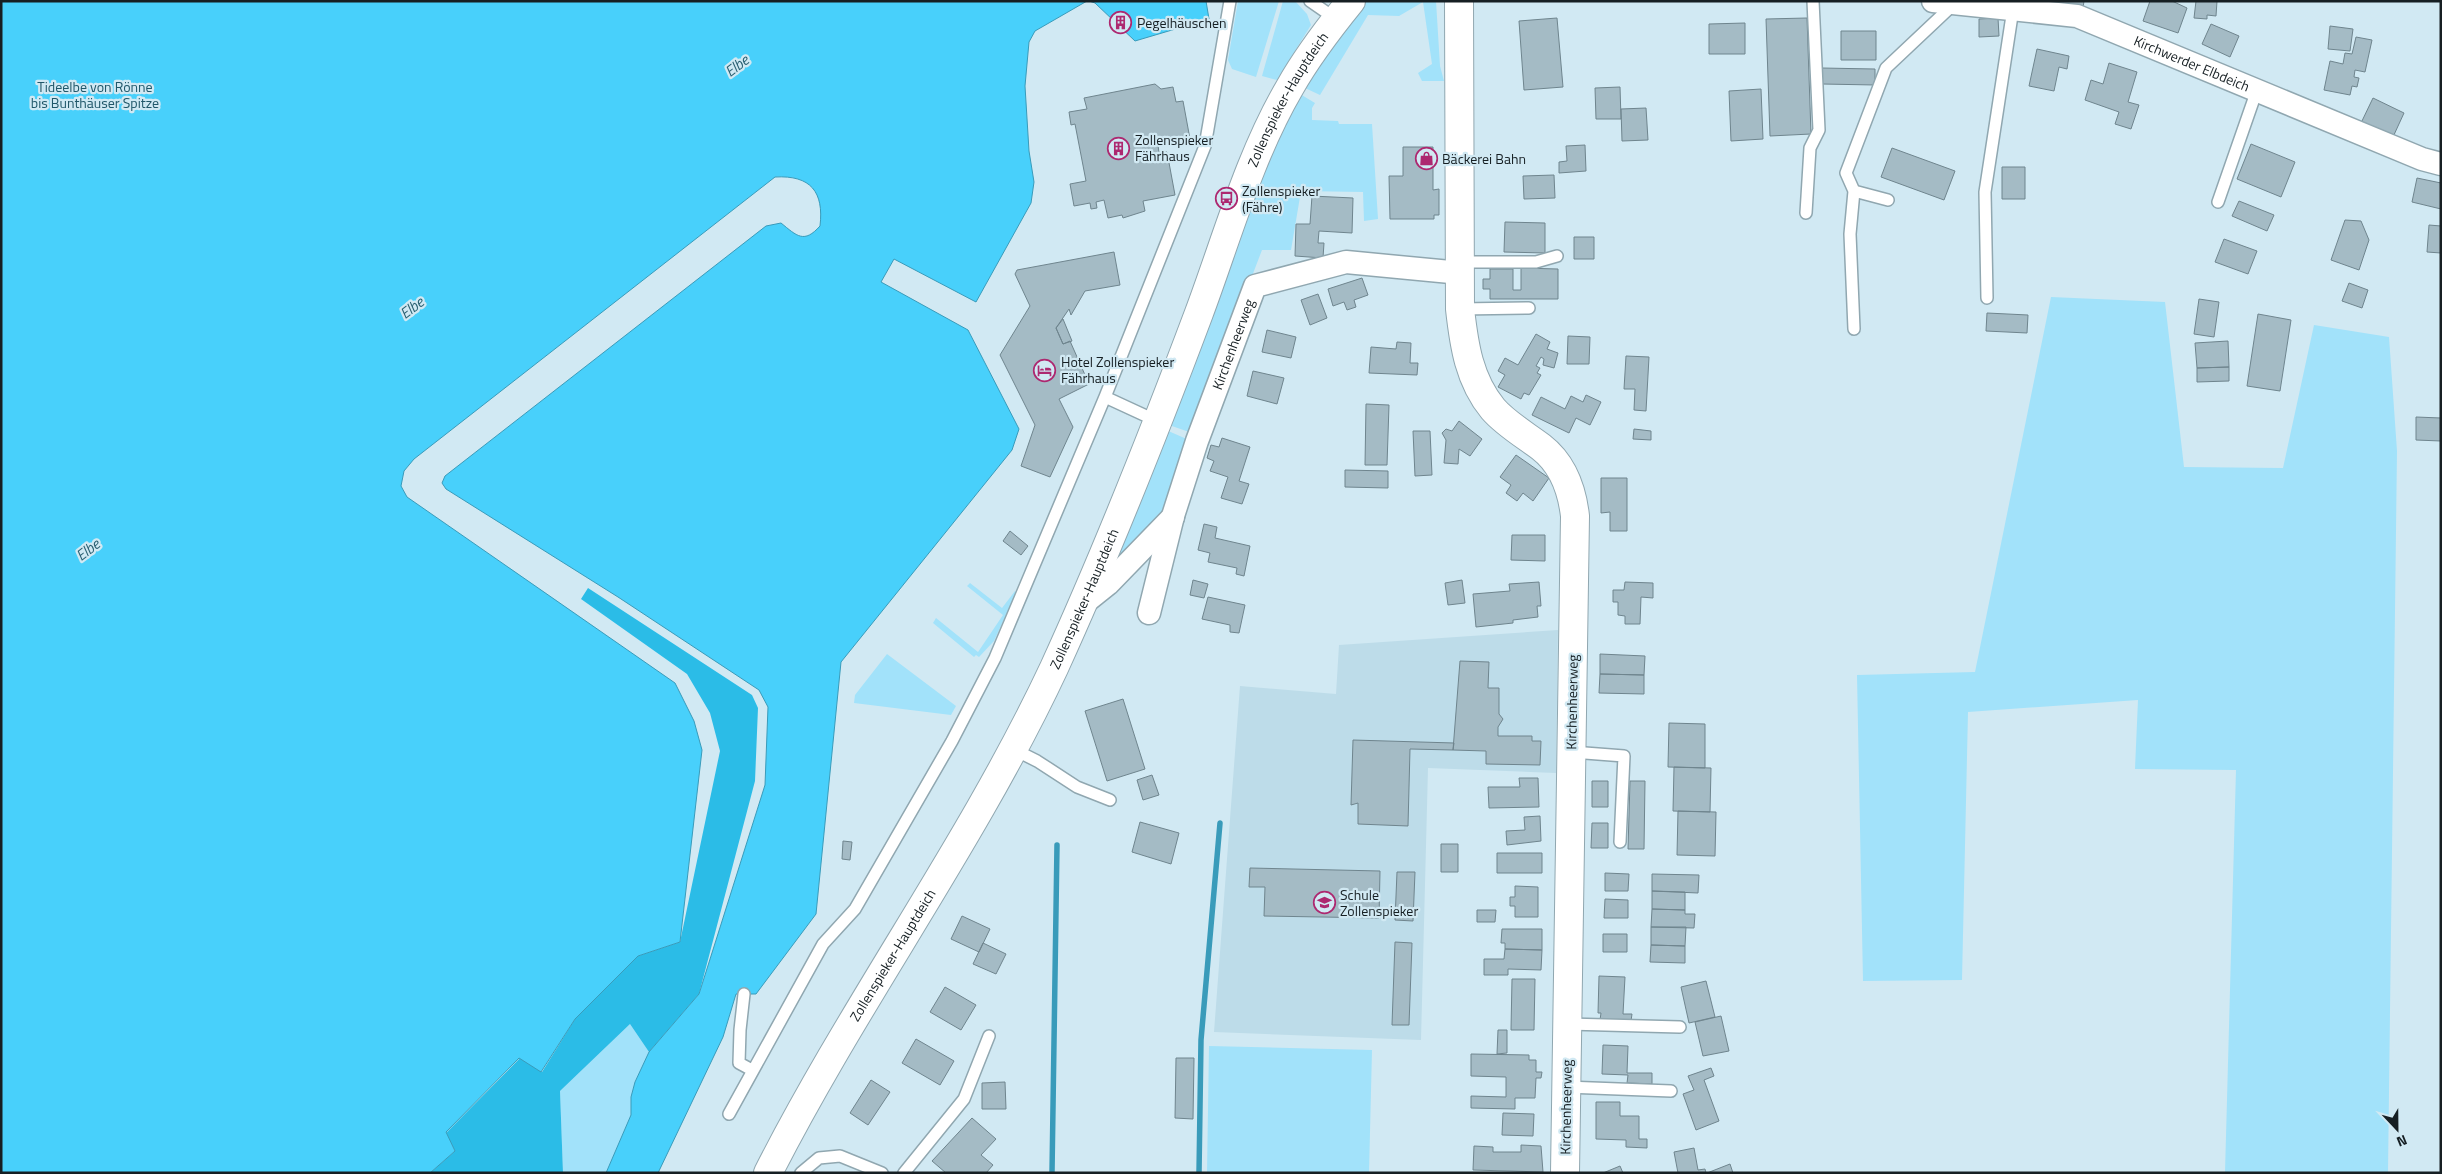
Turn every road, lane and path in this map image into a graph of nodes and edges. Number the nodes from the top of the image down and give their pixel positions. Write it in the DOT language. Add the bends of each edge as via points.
graph roads {
  1 [pos="1230,1"];
  2 [pos="1310,1"];
  3 [pos="1459,1"];
  4 [pos="1813,1"];
  5 [pos="1944,2"];
  6 [pos="2013,9"];
  7 [pos="1343,10"];
  8 [pos="2257,90"];
  9 [pos="2441,164"];
  10 [pos="1854,191"];
  11 [pos="1888,200"];
  12 [pos="2218,202"];
  13 [pos="1806,213"];
  14 [pos="1556,256"];
  15 [pos="1461,267"];
  16 [pos="1987,298"];
  17 [pos="1529,308"];
  18 [pos="1460,309"];
  19 [pos="1854,329"];
  20 [pos="1106,397"];
  21 [pos="1157,421"];
  22 [pos="1173,516"];
  23 [pos="1083,604"];
  24 [pos="1149,613"];
  25 [pos="1013,749"];
  26 [pos="1572,752"];
  27 [pos="1110,800"];
  28 [pos="1620,842"];
  29 [pos="744,994"];
  30 [pos="1568,1024"];
  31 [pos="1680,1028"];
  32 [pos="989,1036"];
  33 [pos="752,1070"];
  34 [pos="1566,1088"];
  35 [pos="1671,1091"];
  36 [pos="729,1114"];
  37 [pos="768,1173"];
  38 [pos="801,1173"];
  39 [pos="882,1173"];
  40 [pos="904,1173"];
  41 [pos="1565,1173"];
  1 -- 20 [label="lane" via="1205,146"];
  2 -- 7 [label="lane"];
  3 -- 15 [label="street, Kirchenheerweg"];
  4 -- 13 [label="lane" via="1819,130 1810,148"];
  5 -- 6 [label="street, Kirchwerder Elbdeich"];
  5 -- 10 [label="lane" via="1886,68 1846,173"];
  6 -- 8 [label="street, Kirchwerder Elbdeich" via="2078,16"];
  6 -- 16 [label="lane" via="1985,192"];
  7 -- 21 [label="street, Zollenspieker-Hauptdeich" via="1304,63 1277,112 1254,164"];
  8 -- 9 [label="street, Kirchwerder Elbdeich"];
  8 -- 12 [label="lane"];
  10 -- 11 [label="lane"];
  10 -- 19 [label="lane" via="1850,234"];
  14 -- 15 [label="lane" via="1536,262"];
  15 -- 18 [label="street, Kirchenheerweg"];
  15 -- 22 [label="street, Kirchenheerweg" via="1346,262 1255,286 1197,441"];
  17 -- 18 [label="lane"];
  18 -- 26 [label="street, Kirchenheerweg" via="1466,351 1478,385 1495,411 1555,461 1574,502"];
  20 -- 21 [label="lane"];
  20 -- 33 [label="lane" via="999,650 965,718 855,909 823,944"];
  21 -- 23 [label="street, Zollenspieker-Hauptdeich"];
  22 -- 23 [label="street, Kirchenheerweg" via="1108,584"];
  22 -- 24 [label="street, Kirchenheerweg"];
  23 -- 25 [label="street, Zollenspieker-Hauptdeich"];
  25 -- 27 [label="lane" via="1077,788"];
  25 -- 37 [label="street, Zollenspieker-Hauptdeich" via="839,1043"];
  26 -- 28 [label="lane" via="1624,756"];
  26 -- 30 [label="street, Kirchenheerweg"];
  29 -- 33 [label="lane" via="739,1063"];
  30 -- 31 [label="lane"];
  30 -- 34 [label="street, Kirchenheerweg"];
  32 -- 40 [label="lane" via="964,1099"];
  33 -- 36 [label="lane"];
  34 -- 35 [label="lane"];
  34 -- 41 [label="street, Kirchenheerweg"];
  38 -- 39 [label="lane" via="819,1158 840,1156"];
}
